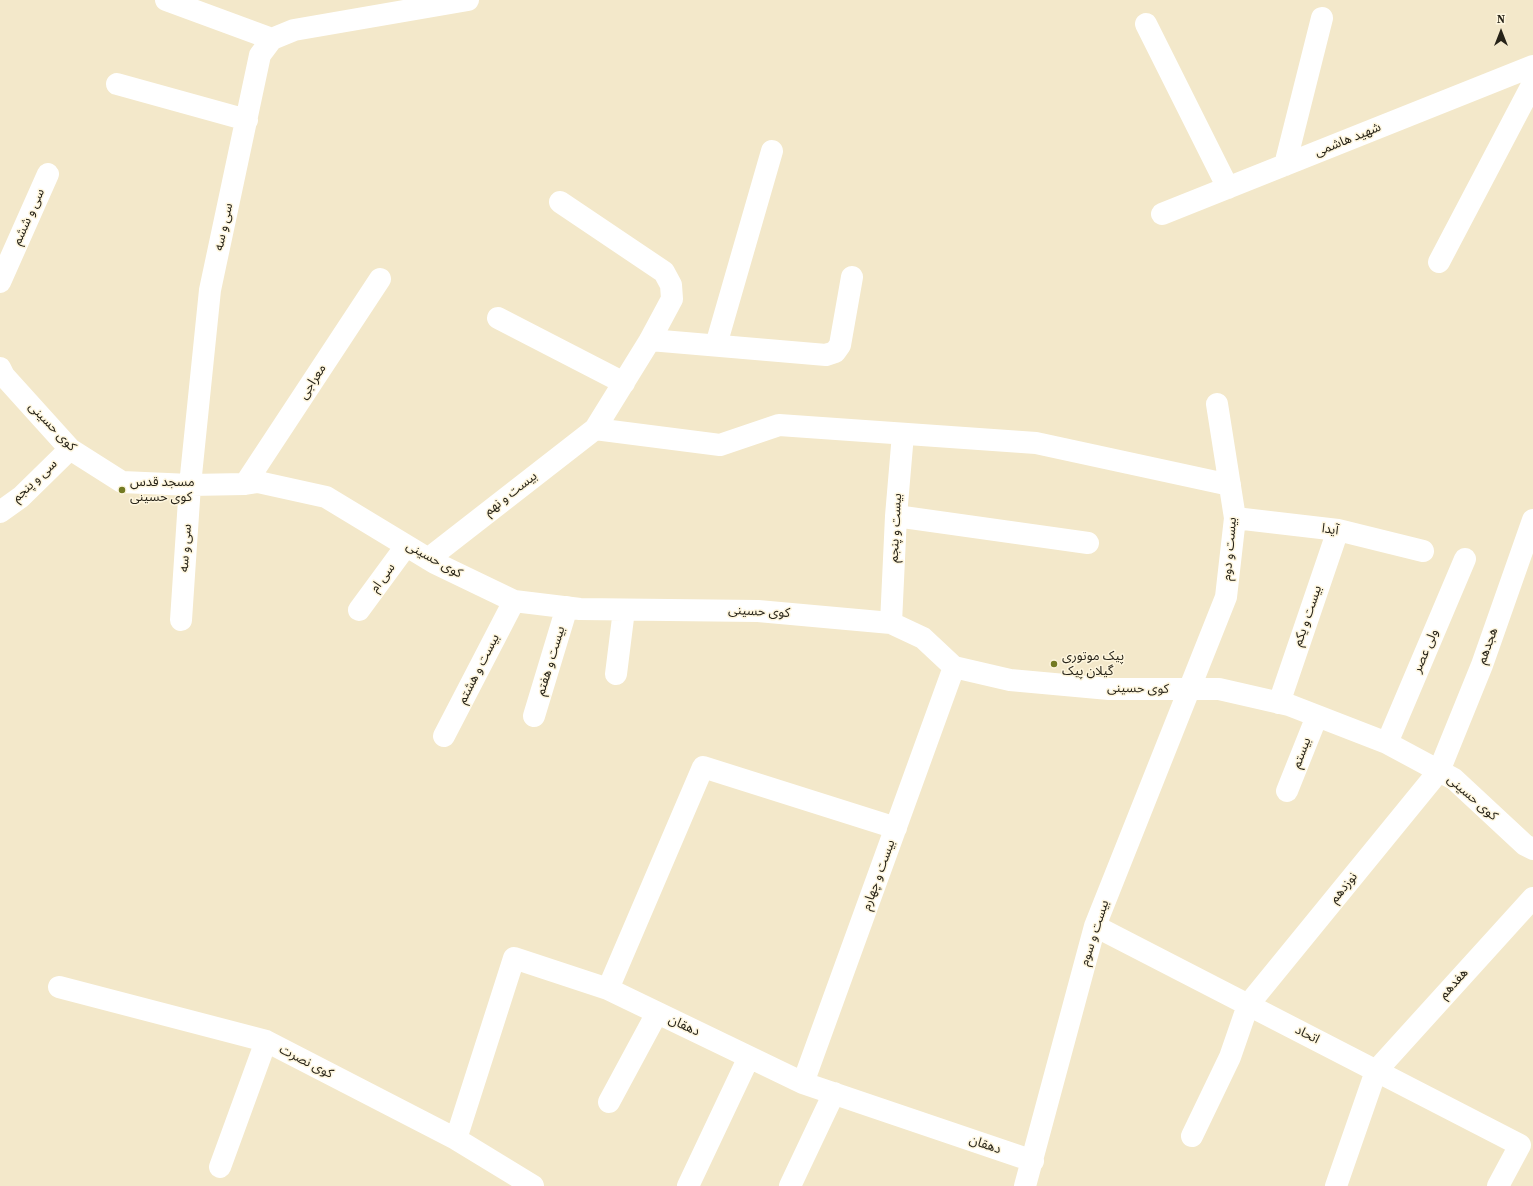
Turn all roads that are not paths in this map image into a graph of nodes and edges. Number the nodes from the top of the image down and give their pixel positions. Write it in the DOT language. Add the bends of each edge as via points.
graph roads {
  1 [pos="166,0"];
  2 [pos="468,0"];
  3 [pos="1322,18"];
  4 [pos="1146,24"];
  5 [pos="272,39"];
  6 [pos="1533,66"];
  7 [pos="1533,83"];
  8 [pos="117,84"];
  9 [pos="247,120"];
  10 [pos="772,151"];
  11 [pos="1285,165"];
  12 [pos="48,174"];
  13 [pos="1228,188"];
  14 [pos="560,202"];
  15 [pos="1162,214"];
  16 [pos="1439,262"];
  17 [pos="852,278"];
  18 [pos="380,279"];
  19 [pos="0,282"];
  20 [pos="498,318"];
  21 [pos="650,340"];
  22 [pos="716,345"];
  23 [pos="0,368"];
  24 [pos="624,383"];
  25 [pos="1218,404"];
  26 [pos="595,429"];
  27 [pos="903,434"];
  28 [pos="70,449"];
  29 [pos="245,484"];
  30 [pos="190,485"];
  31 [pos="1230,485"];
  32 [pos="0,512"];
  33 [pos="896,516"];
  34 [pos="1235,518"];
  35 [pos="1533,520"];
  36 [pos="1338,530"];
  37 [pos="1088,543"];
  38 [pos="406,546"];
  39 [pos="1423,551"];
  40 [pos="428,558"];
  41 [pos="1465,560"];
  42 [pos="514,601"];
  43 [pos="567,607"];
  44 [pos="359,610"];
  45 [pos="624,610"];
  46 [pos="181,620"];
  47 [pos="891,623"];
  48 [pos="954,667"];
  49 [pos="616,674"];
  50 [pos="1190,689"];
  51 [pos="1279,703"];
  52 [pos="534,716"];
  53 [pos="1316,716"];
  54 [pos="444,736"];
  55 [pos="1387,743"];
  56 [pos="1439,771"];
  57 [pos="1287,791"];
  58 [pos="896,828"];
  59 [pos="1533,849"];
  60 [pos="1533,898"];
  61 [pos="1095,926"];
  62 [pos="59,986"];
  63 [pos="608,989"];
  64 [pos="1248,1005"];
  65 [pos="657,1013"];
  66 [pos="266,1041"];
  67 [pos="749,1057"];
  68 [pos="1376,1071"];
  69 [pos="803,1082"];
  70 [pos="834,1093"];
  71 [pos="609,1102"];
  72 [pos="1192,1136"];
  73 [pos="456,1139"];
  74 [pos="1033,1161"];
  75 [pos="220,1167"];
  76 [pos="533,1186"];
  77 [pos="688,1186"];
  78 [pos="790,1186"];
  79 [pos="1025,1186"];
  80 [pos="1336,1186"];
  81 [pos="1498,1186"];
  1 -- 5 [label="street"];
  2 -- 5 [label="street" via="294,30"];
  3 -- 11 [label="street"];
  4 -- 13 [label="street"];
  5 -- 9 [label="street, سی و سه" via="260,55"];
  6 -- 11 [label="street, شهید هاشمی"];
  7 -- 16 [label="street"];
  8 -- 9 [label="street"];
  9 -- 30 [label="street, سی و سه" via="210,290"];
  10 -- 22 [label="street"];
  11 -- 13 [label="street, شهید هاشمی"];
  12 -- 19 [label="street, سی و ششم"];
  13 -- 15 [label="street, شهید هاشمی"];
  14 -- 21 [label="street" via="664,272 671,285 672,299"];
  17 -- 22 [label="street" via="840,345 835,352 826,355"];
  18 -- 29 [label="street, معراجی"];
  20 -- 24 [label="street"];
  21 -- 22 [label="street"];
  21 -- 24 [label="street"];
  23 -- 28 [label="street, کوی حسینی" via="4,376"];
  24 -- 26 [label="street"];
  25 -- 31 [label="street, بیست و دوم"];
  26 -- 27 [label="street" via="720,445 779,425"];
  26 -- 40 [label="street, بیست و نهم"];
  27 -- 31 [label="street" via="1036,443"];
  27 -- 33 [label="street, بیست و پنجم"];
  28 -- 30 [label="street, کوی حسینی" via="122,482"];
  28 -- 32 [label="street, سی و پنجم" via="21,498"];
  29 -- 30 [label="street, کوی حسینی"];
  29 -- 38 [label="street, کوی حسینی" via="258,482 326,497"];
  30 -- 46 [label="street, سی و سه"];
  31 -- 34 [label="street, بیست و دوم"];
  33 -- 37 [label="street"];
  33 -- 47 [label="street, بیست و پنجم"];
  34 -- 36 [label="street, آیدا"];
  34 -- 50 [label="street, بیست و دوم" via="1226,597"];
  35 -- 56 [label="street, هجدهم" via="1482,665"];
  36 -- 39 [label="street, آیدا"];
  36 -- 51 [label="street, بیست و یکم"];
  38 -- 40 [label="street, کوی حسینی"];
  38 -- 44 [label="street, سی ام"];
  40 -- 42 [label="street, کوی حسینی"];
  41 -- 55 [label="street, ولی عصر"];
  42 -- 43 [label="street, کوی حسینی"];
  42 -- 54 [label="street, بیست و هشتم"];
  43 -- 45 [label="street, کوی حسینی"];
  43 -- 52 [label="street, بیست و هفتم"];
  45 -- 47 [label="street, کوی حسینی" via="758,611"];
  45 -- 49 [label="street"];
  47 -- 48 [label="street, کوی حسینی" via="923,638"];
  48 -- 50 [label="street, کوی حسینی" via="1010,680 1109,689"];
  48 -- 58 [label="street, بیست و چهارم"];
  50 -- 51 [label="street, کوی حسینی" via="1219,689"];
  50 -- 61 [label="street, بیست و سوم"];
  51 -- 53 [label="street, کوی حسینی"];
  53 -- 55 [label="street, کوی حسینی"];
  53 -- 57 [label="street, بیستم"];
  55 -- 56 [label="street, کوی حسینی"];
  56 -- 59 [label="street, کوی حسینی" via="1454,779 1525,845"];
  56 -- 64 [label="street, نوزدهم"];
  58 -- 63 [label="street" via="703,767"];
  58 -- 69 [label="street, بیست و چهارم"];
  60 -- 68 [label="street, هفدهم"];
  61 -- 64 [label="street, اتحاد"];
  61 -- 74 [label="street, بیست و سوم"];
  62 -- 66 [label="street, کوی نصرت"];
  63 -- 65 [label="street, دهقان"];
  63 -- 73 [label="street, دهقان" via="514,958"];
  64 -- 68 [label="street, اتحاد"];
  64 -- 72 [label="street" via="1230,1057"];
  65 -- 67 [label="street, دهقان"];
  65 -- 71 [label="street"];
  66 -- 73 [label="street, کوی نصرت"];
  66 -- 75 [label="street"];
  67 -- 69 [label="street, دهقان"];
  67 -- 77 [label="street"];
  68 -- 80 [label="street"];
  68 -- 81 [label="street, اتحاد" via="1520,1144"];
  69 -- 70 [label="street, دهقان"];
  70 -- 74 [label="street, دهقان"];
  70 -- 78 [label="street"];
  73 -- 76 [label="street, کوی نصرت"];
  74 -- 79 [label="street, بیست و سوم"];
}
